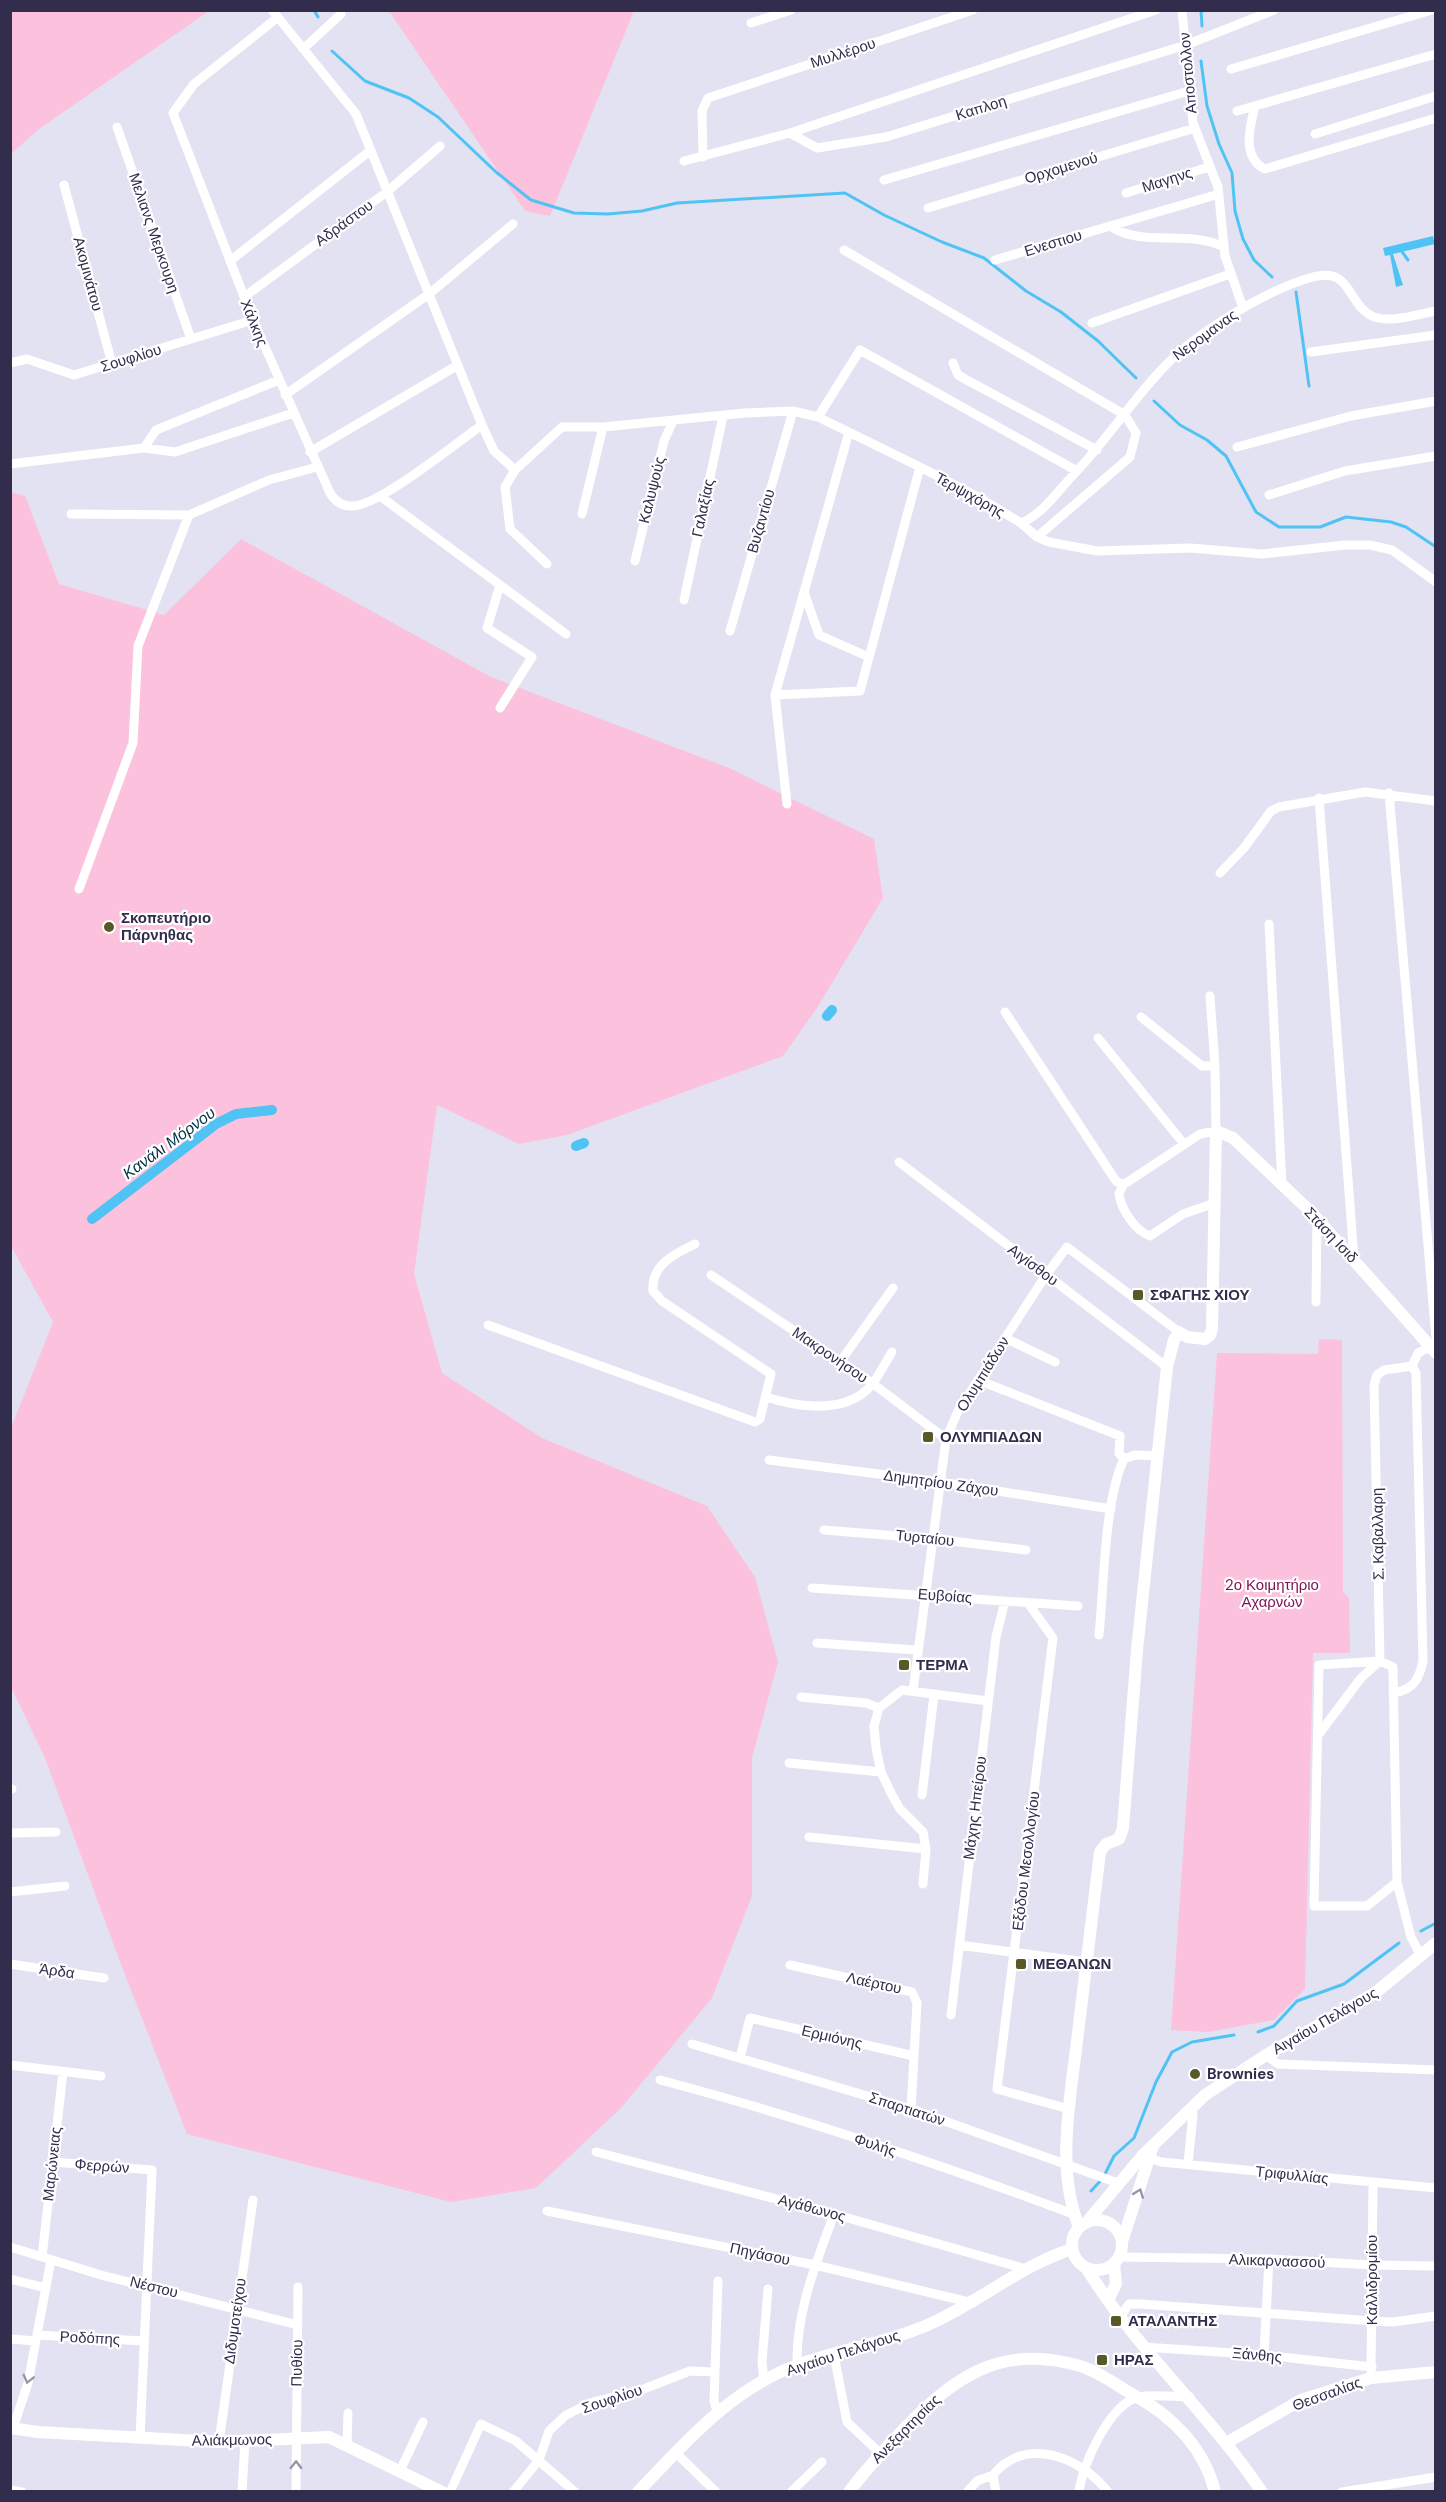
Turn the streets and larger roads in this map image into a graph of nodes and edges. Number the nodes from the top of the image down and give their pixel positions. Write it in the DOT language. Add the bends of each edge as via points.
graph roads {
  1 [pos="340,10"];
  2 [pos="791,10"];
  3 [pos="973,10"];
  4 [pos="1156,10"];
  5 [pos="1182,10"];
  6 [pos="1274,10"];
  7 [pos="1432,10"];
  8 [pos="275,14"];
  9 [pos="751,23"];
  10 [pos="1186,45"];
  11 [pos="303,49"];
  12 [pos="1436,54"];
  13 [pos="1231,69"];
  14 [pos="1189,91"];
  15 [pos="1436,96"];
  16 [pos="1255,106"];
  17 [pos="1237,111"];
  18 [pos="1436,118"];
  19 [pos="117,127"];
  20 [pos="1195,128"];
  21 [pos="790,133"];
  22 [pos="1315,134"];
  23 [pos="440,146"];
  24 [pos="371,150"];
  25 [pos="704,157"];
  26 [pos="684,161"];
  27 [pos="1209,167"];
  28 [pos="885,180"];
  29 [pos="64,184"];
  30 [pos="388,191"];
  31 [pos="1126,193"];
  32 [pos="1219,194"];
  33 [pos="928,208"];
  34 [pos="513,224"];
  35 [pos="1110,226"];
  36 [pos="1224,247"];
  37 [pos="844,250"];
  38 [pos="995,260"];
  39 [pos="230,261"];
  40 [pos="1230,274"];
  41 [pos="429,294"];
  42 [pos="243,297"];
  43 [pos="1243,308"];
  44 [pos="1436,311"];
  45 [pos="253,320"];
  46 [pos="1092,322"];
  47 [pos="1436,335"];
  48 [pos="190,339"];
  49 [pos="1311,352"];
  50 [pos="10,363"];
  51 [pos="953,363"];
  52 [pos="112,364"];
  53 [pos="458,365"];
  54 [pos="279,380"];
  55 [pos="285,395"];
  56 [pos="1436,401"];
  57 [pos="793,411"];
  58 [pos="293,413"];
  59 [pos="1125,415"];
  60 [pos="723,416"];
  61 [pos="818,417"];
  62 [pos="673,421"];
  63 [pos="482,425"];
  64 [pos="603,427"];
  65 [pos="849,432"];
  66 [pos="1237,447"];
  67 [pos="144,448"];
  68 [pos="1097,450"];
  69 [pos="310,452"];
  70 [pos="1436,456"];
  71 [pos="10,464"];
  72 [pos="317,467"];
  73 [pos="920,467"];
  74 [pos="514,470"];
  75 [pos="1077,471"];
  76 [pos="1269,495"];
  77 [pos="380,496"];
  78 [pos="71,514"];
  79 [pos="582,514"];
  80 [pos="189,515"];
  81 [pos="1021,524"];
  82 [pos="1037,537"];
  83 [pos="635,561"];
  84 [pos="547,564"];
  85 [pos="1436,582"];
  86 [pos="500,585"];
  87 [pos="804,592"];
  88 [pos="684,600"];
  89 [pos="730,631"];
  90 [pos="566,634"];
  91 [pos="869,657"];
  92 [pos="775,695"];
  93 [pos="500,708"];
  94 [pos="1389,793"];
  95 [pos="1319,798"];
  96 [pos="1436,801"];
  97 [pos="787,804"];
  98 [pos="1220,873"];
  99 [pos="79,889"];
  100 [pos="1269,924"];
  101 [pos="1210,996"];
  102 [pos="1005,1012"];
  103 [pos="1141,1017"];
  104 [pos="1098,1038"];
  105 [pos="1215,1066"];
  106 [pos="1216,1131"];
  107 [pos="1184,1144"];
  108 [pos="899,1162"];
  109 [pos="1123,1185"];
  110 [pos="1282,1185"];
  111 [pos="1215,1203"];
  112 [pos="1317,1218"];
  113 [pos="695,1244"];
  114 [pos="1354,1258"];
  115 [pos="711,1275"];
  116 [pos="1046,1275"];
  117 [pos="894,1288"];
  118 [pos="1316,1302"];
  119 [pos="488,1325"];
  120 [pos="1179,1332"];
  121 [pos="1005,1338"];
  122 [pos="1434,1346"];
  123 [pos="891,1352"];
  124 [pos="840,1362"];
  125 [pos="1056,1362"];
  126 [pos="1412,1366"];
  127 [pos="1167,1367"];
  128 [pos="978,1380"];
  129 [pos="872,1383"];
  130 [pos="766,1397"];
  131 [pos="946,1439"];
  132 [pos="1158,1456"];
  133 [pos="1124,1459"];
  134 [pos="769,1460"];
  135 [pos="941,1482"];
  136 [pos="1111,1509"];
  137 [pos="824,1530"];
  138 [pos="935,1539"];
  139 [pos="1026,1550"];
  140 [pos="812,1588"];
  141 [pos="926,1595"];
  142 [pos="1005,1601"];
  143 [pos="1029,1603"];
  144 [pos="1078,1606"];
  145 [pos="1099,1635"];
  146 [pos="817,1643"];
  147 [pos="916,1650"];
  148 [pos="1380,1661"];
  149 [pos="913,1691"];
  150 [pos="1393,1693"];
  151 [pos="934,1695"];
  152 [pos="801,1697"];
  153 [pos="988,1701"];
  154 [pos="879,1708"];
  155 [pos="1318,1735"];
  156 [pos="789,1763"];
  157 [pos="881,1772"];
  158 [pos="922,1795"];
  159 [pos="56,1832"];
  160 [pos="10,1833"];
  161 [pos="809,1837"];
  162 [pos="926,1849"];
  163 [pos="1397,1882"];
  164 [pos="923,1884"];
  165 [pos="66,1886"];
  166 [pos="10,1892"];
  167 [pos="1436,1943"];
  168 [pos="959,1945"];
  169 [pos="1015,1953"];
  170 [pos="1421,1956"];
  171 [pos="1086,1962"];
  172 [pos="10,1964"];
  173 [pos="790,1965"];
  174 [pos="104,1978"];
  175 [pos="951,2015"];
  176 [pos="692,2044"];
  177 [pos="1266,2055"];
  178 [pos="914,2056"];
  179 [pos="740,2058"];
  180 [pos="10,2065"];
  181 [pos="1436,2070"];
  182 [pos="63,2072"];
  183 [pos="101,2076"];
  184 [pos="660,2080"];
  185 [pos="912,2109"];
  186 [pos="1069,2109"];
  187 [pos="1189,2110"];
  188 [pos="1154,2145"];
  189 [pos="596,2152"];
  190 [pos="1150,2158"];
  191 [pos="53,2162"];
  192 [pos="1066,2164"];
  193 [pos="1188,2164"];
  194 [pos="1118,2183"];
  195 [pos="1373,2183"];
  196 [pos="1436,2188"];
  197 [pos="254,2200"];
  198 [pos="547,2211"];
  199 [pos="834,2214"];
  200 [pos="1074,2214"];
  201 [pos="1082,2225"];
  202 [pos="1122,2242"];
  203 [pos="10,2247"];
  204 [pos="1072,2248"];
  205 [pos="46,2258"];
  206 [pos="1269,2259"];
  207 [pos="1117,2260"];
  208 [pos="815,2265"];
  209 [pos="1371,2265"];
  210 [pos="1436,2266"];
  211 [pos="1026,2269"];
  212 [pos="1087,2269"];
  213 [pos="10,2279"];
  214 [pos="718,2281"];
  215 [pos="145,2284"];
  216 [pos="298,2287"];
  217 [pos="46,2288"];
  218 [pos="768,2289"];
  219 [pos="1107,2300"];
  220 [pos="973,2303"];
  221 [pos="237,2309"];
  222 [pos="1267,2312"];
  223 [pos="1436,2316"];
  224 [pos="1120,2317"];
  225 [pos="1373,2321"];
  226 [pos="298,2325"];
  227 [pos="37,2338"];
  228 [pos="10,2339"];
  229 [pos="143,2341"];
  230 [pos="1143,2347"];
  231 [pos="834,2355"];
  232 [pos="1264,2355"];
  233 [pos="797,2365"];
  234 [pos="715,2372"];
  235 [pos="1436,2372"];
  236 [pos="1371,2373"];
  237 [pos="764,2381"];
  238 [pos="1138,2397"];
  239 [pos="1190,2397"];
  240 [pos="717,2411"];
  241 [pos="348,2413"];
  242 [pos="423,2422"];
  243 [pos="12,2428"];
  244 [pos="140,2438"];
  245 [pos="297,2438"];
  246 [pos="245,2441"];
  247 [pos="219,2442"];
  248 [pos="1228,2442"];
  249 [pos="347,2445"];
  250 [pos="676,2453"];
  251 [pos="881,2454"];
  252 [pos="539,2460"];
  253 [pos="822,2462"];
  254 [pos="1084,2468"];
  255 [pos="399,2473"];
  256 [pos="993,2475"];
  257 [pos="1436,2477"];
  258 [pos="420,2487"];
  259 [pos="10,2490"];
  260 [pos="22,2492"];
  261 [pos="242,2492"];
  262 [pos="296,2492"];
  263 [pos="442,2492"];
  264 [pos="450,2492"];
  265 [pos="513,2492"];
  266 [pos="575,2492"];
  267 [pos="638,2492"];
  268 [pos="716,2492"];
  269 [pos="791,2492"];
  270 [pos="849,2492"];
  271 [pos="967,2492"];
  272 [pos="996,2492"];
  273 [pos="1079,2492"];
  274 [pos="1108,2492"];
  275 [pos="1215,2492"];
  276 [pos="1262,2492"];
  277 [pos="1342,2492"];
  1 -- 11 [label="street" via="341,14"];
  2 -- 9 [label="street"];
  3 -- 25 [label="street, Μυλλέρου" via="714,95 704,103 702,111"];
  4 -- 21 [label="street"];
  5 -- 10 [label="street, Αποστολλον"];
  6 -- 10 [label="street, Καπλοη"];
  7 -- 13 [label="street"];
  8 -- 11 [label="street"];
  8 -- 39 [label="street, Χάλκης" via="194,84 173,113"];
  10 -- 14 [label="street, Αποστολλον"];
  10 -- 21 [label="street, Καπλοη" via="886,137 817,148"];
  11 -- 24 [label="street" via="356,114"];
  12 -- 16 [label="street"];
  14 -- 20 [label="street, Αποστολλον"];
  14 -- 28 [label="street"];
  15 -- 22 [label="street"];
  16 -- 17 [label="street"];
  16 -- 18 [label="street" via="1250,148 1253,159 1265,169"];
  19 -- 48 [label="street, Μελιανς Μερκουρη"];
  20 -- 27 [label="street, Αποστολλον"];
  20 -- 33 [label="street, Ορχομενού"];
  21 -- 25 [label="street"];
  23 -- 30 [label="street, Αδράστου"];
  24 -- 30 [label="street"];
  24 -- 39 [label="street"];
  25 -- 26 [label="street"];
  27 -- 31 [label="street, Μαγηνς"];
  27 -- 32 [label="street, Αποστολλον"];
  29 -- 52 [label="street, Ακομινάτου"];
  30 -- 41 [label="street"];
  30 -- 42 [label="street, Αδράστου"];
  32 -- 35 [label="street, Ενεστιου"];
  32 -- 36 [label="street, Αποστολλον"];
  34 -- 41 [label="street"];
  35 -- 36 [label="street" via="1126,235 1199,238"];
  35 -- 38 [label="street, Ενεστιου"];
  36 -- 40 [label="street, Αποστολλον"];
  37 -- 59 [label="street"];
  39 -- 42 [label="street, Χάλκης"];
  40 -- 43 [label="street, Αποστολλον"];
  40 -- 46 [label="street"];
  41 -- 53 [label="street"];
  41 -- 55 [label="street"];
  42 -- 45 [label="street, Χάλκης"];
  43 -- 44 [label="street, Νερομανας" via="1311,278 1330,275 1346,284 1372,316 1389,318"];
  43 -- 59 [label="street, Νερομανας" via="1166,364"];
  45 -- 48 [label="street, Σουφλίου"];
  45 -- 54 [label="street, Χάλκης"];
  47 -- 49 [label="street"];
  48 -- 52 [label="street, Σουφλίου"];
  50 -- 52 [label="street, Σουφλίου" via="27,358 74,375"];
  51 -- 68 [label="street" via="958,375"];
  53 -- 63 [label="street"];
  53 -- 69 [label="street"];
  54 -- 55 [label="street, Χάλκης"];
  54 -- 67 [label="street" via="156,430"];
  55 -- 58 [label="street, Χάλκης"];
  56 -- 66 [label="street" via="1351,416"];
  57 -- 60 [label="street, Τερψιχόρης"];
  57 -- 61 [label="street, Τερψιχόρης"];
  57 -- 89 [label="street, Βυζαντίου"];
  58 -- 67 [label="street" via="175,452"];
  58 -- 69 [label="street, Χάλκης"];
  59 -- 68 [label="street, Νερομανας"];
  59 -- 82 [label="street" via="1136,433 1130,457"];
  60 -- 62 [label="street, Τερψιχόρης"];
  60 -- 88 [label="street, Γαλαξίας"];
  61 -- 65 [label="street, Τερψιχόρης"];
  61 -- 75 [label="street" via="860,350"];
  62 -- 64 [label="street, Τερψιχόρης"];
  62 -- 83 [label="street, Καλυψούς" via="664,441"];
  63 -- 74 [label="street" via="494,451"];
  63 -- 77 [label="street, Χάλκης"];
  64 -- 74 [label="street, Τερψιχόρης" via="562,427"];
  64 -- 79 [label="street"];
  65 -- 73 [label="street, Τερψιχόρης"];
  65 -- 87 [label="street"];
  67 -- 71 [label="street"];
  68 -- 75 [label="street, Νερομανας"];
  69 -- 72 [label="street, Χάλκης"];
  70 -- 76 [label="street" via="1345,471"];
  72 -- 77 [label="street, Χάλκης" via="330,493 342,505 354,506"];
  72 -- 80 [label="street" via="269,480"];
  73 -- 81 [label="street, Τερψιχόρης"];
  73 -- 91 [label="street"];
  74 -- 84 [label="street" via="505,487 510,529"];
  75 -- 81 [label="street, Νερομανας" via="1037,514"];
  77 -- 86 [label="street"];
  78 -- 80 [label="street"];
  80 -- 99 [label="street" via="138,646 133,743"];
  81 -- 82 [label="street, Τερψιχόρης"];
  82 -- 85 [label="street, Τερψιχόρης" via="1097,551 1190,548 1262,554 1370,545 1392,550"];
  86 -- 90 [label="street"];
  86 -- 93 [label="street" via="487,628 532,657"];
  87 -- 91 [label="street" via="819,635"];
  87 -- 92 [label="street"];
  91 -- 92 [label="street" via="860,691"];
  92 -- 97 [label="street"];
  94 -- 95 [label="street"];
  94 -- 96 [label="street"];
  94 -- 122 [label="street"];
  95 -- 98 [label="street" via="1271,811"];
  95 -- 114 [label="street"];
  100 -- 110 [label="street"];
  101 -- 105 [label="street"];
  102 -- 109 [label="street" via="1116,1181"];
  103 -- 105 [label="street" via="1202,1066"];
  104 -- 107 [label="street"];
  105 -- 106 [label="street"];
  106 -- 107 [label="street" via="1200,1134"];
  106 -- 110 [label="street, Στάση Ισιδ" via="1233,1138"];
  106 -- 111 [label="street"];
  107 -- 109 [label="street"];
  108 -- 116 [label="street, Αιγίσθου"];
  109 -- 111 [label="street" via="1119,1194 1125,1210 1139,1229 1150,1236 1184,1214"];
  110 -- 112 [label="street, Στάση Ισιδ"];
  111 -- 120 [label="street" via="1210,1335 1205,1339"];
  112 -- 114 [label="street, Στάση Ισιδ"];
  112 -- 118 [label="street"];
  113 -- 130 [label="street" via="656,1269 653,1291 662,1301 771,1374"];
  114 -- 122 [label="street, Στάση Ισιδ"];
  115 -- 124 [label="street, Μακρονήσου"];
  116 -- 120 [label="street, Ολυμπιάδων" via="1067,1247"];
  116 -- 121 [label="street, Ολυμπιάδων"];
  116 -- 127 [label="street, Αιγίσθου"];
  117 -- 124 [label="street"];
  119 -- 130 [label="street" via="755,1422 760,1419"];
  120 -- 127 [label="street"];
  121 -- 125 [label="street"];
  121 -- 128 [label="street, Ολυμπιάδων"];
  122 -- 126 [label="street" via="1418,1353"];
  123 -- 129 [label="street"];
  124 -- 129 [label="street, Μακρονήσου"];
  126 -- 148 [label="street, Σ. Καβαλλαρη" via="1384,1370 1377,1375 1374,1385"];
  126 -- 150 [label="street" via="1416,1373 1423,1661 1419,1680 1406,1692"];
  127 -- 132 [label="street"];
  128 -- 131 [label="street, Ολυμπιάδων"];
  128 -- 133 [label="street" via="1120,1436 1119,1452"];
  129 -- 130 [label="street" via="861,1395 835,1404 808,1407"];
  129 -- 131 [label="street, Μακρονήσου"];
  131 -- 135 [label="street, Ολυμπιάδων"];
  132 -- 133 [label="street" via="1135,1455"];
  132 -- 171 [label="street" via="1123,1828 1119,1839 1106,1844 1100,1852"];
  133 -- 136 [label="street"];
  134 -- 135 [label="street, Δημητρίου Ζάχου"];
  135 -- 136 [label="street, Δημητρίου Ζάχου"];
  135 -- 138 [label="street, Ολυμπιάδων"];
  136 -- 145 [label="street"];
  137 -- 138 [label="street, Τυρταίου"];
  138 -- 139 [label="street, Τυρταίου"];
  138 -- 141 [label="street, Ολυμπιάδων"];
  140 -- 141 [label="street, Ευβοίας"];
  141 -- 142 [label="street, Ευβοίας"];
  141 -- 147 [label="street, Ολυμπιάδων"];
  142 -- 143 [label="street, Ευβοίας"];
  142 -- 153 [label="street, Μάχης Ηπείρου"];
  143 -- 144 [label="street, Ευβοίας"];
  143 -- 169 [label="street, Εξόδου Μεσολλογίου" via="1053,1638"];
  146 -- 147 [label="street"];
  147 -- 149 [label="street, Ολυμπιάδων"];
  148 -- 150 [label="street" via="1393,1667"];
  148 -- 155 [label="street" via="1360,1678"];
  148 -- 155 [label="street" via="1319,1665"];
  149 -- 151 [label="street"];
  149 -- 154 [label="street" via="902,1690"];
  150 -- 163 [label="street"];
  151 -- 153 [label="street"];
  151 -- 158 [label="street"];
  152 -- 154 [label="street" via="867,1703"];
  153 -- 168 [label="street, Μάχης Ηπείρου"];
  154 -- 157 [label="street" via="874,1726"];
  155 -- 163 [label="street" via="1314,1906 1367,1906"];
  156 -- 157 [label="street"];
  157 -- 162 [label="street" via="900,1809 923,1832"];
  159 -- 160 [label="street"];
  161 -- 162 [label="street"];
  162 -- 164 [label="street"];
  163 -- 170 [label="street" via="1411,1937"];
  165 -- 166 [label="street"];
  167 -- 170 [label="street, Αιγαίου Πελάγους"];
  168 -- 169 [label="street"];
  168 -- 175 [label="street, Μάχης Ηπείρου"];
  169 -- 171 [label="street"];
  169 -- 186 [label="street, Εξόδου Μεσολλογίου" via="997,2089"];
  170 -- 177 [label="street, Αιγαίου Πελάγους" via="1375,1993"];
  171 -- 186 [label="street"];
  172 -- 174 [label="street, Άρδα"];
  173 -- 178 [label="street, Λαέρτου" via="912,1992 917,2002"];
  176 -- 179 [label="street, Σπαρτιατών"];
  177 -- 181 [label="street" via="1278,2064"];
  177 -- 187 [label="street, Αιγαίου Πελάγους" via="1204,2095"];
  178 -- 179 [label="street, Ερμιόνης" via="750,2018"];
  178 -- 185 [label="street, Λαέρτου"];
  179 -- 185 [label="street, Σπαρτιατών"];
  180 -- 182 [label="street"];
  182 -- 183 [label="street"];
  182 -- 191 [label="street, Μαρώνειας"];
  184 -- 200 [label="street, Φυλής" via="769,2109 931,2161"];
  185 -- 192 [label="street, Σπαρτιατών"];
  186 -- 192 [label="street"];
  187 -- 188 [label="street, Αιγαίου Πελάγους"];
  187 -- 193 [label="street" via="1193,2114"];
  188 -- 190 [label="street"];
  188 -- 194 [label="street, Αιγαίου Πελάγους"];
  189 -- 199 [label="street, Αγάθωνος"];
  190 -- 193 [label="street, Τριφυλλίας"];
  202 -- 190 [label="street, one-way"];
  191 -- 205 [label="street, Μαρώνειας"];
  191 -- 215 [label="street, Φερρών" via="152,2170"];
  192 -- 194 [label="street, Σπαρτιατών"];
  192 -- 200 [label="street"];
  193 -- 195 [label="street, Τριφυλλίας"];
  194 -- 201 [label="street, Αιγαίου Πελάγους"];
  195 -- 196 [label="street, Τριφυλλίας"];
  195 -- 209 [label="street, Καλλιδρομίου"];
  197 -- 221 [label="street, Διδυμοτείχου"];
  198 -- 208 [label="street, Πηγάσου"];
  199 -- 208 [label="street"];
  199 -- 211 [label="street, Αγάθωνος"];
  200 -- 201 [label="street"];
  201 -- 202 [label="street" via="1095,2220 1108,2222"];
  201 -- 204 [label="street"];
  202 -- 207 [label="street"];
  203 -- 205 [label="street, Νέστου"];
  204 -- 211 [label="street, Αιγαίου Πελάγους"];
  204 -- 212 [label="street"];
  205 -- 215 [label="street, Νέστου"];
  205 -- 217 [label="street, Μαρώνειας"];
  206 -- 207 [label="street, Αλικαρνασσού"];
  206 -- 209 [label="street, Αλικαρνασσού"];
  206 -- 222 [label="street"];
  207 -- 212 [label="street" via="1100,2270"];
  207 -- 219 [label="street" via="1116,2284"];
  208 -- 220 [label="street, Πηγάσου"];
  208 -- 233 [label="street" via="797,2333"];
  209 -- 210 [label="street, Αλικαρνασσού"];
  209 -- 225 [label="street, Καλλιδρομίου"];
  211 -- 220 [label="street, Αιγαίου Πελάγους"];
  212 -- 219 [label="street"];
  213 -- 217 [label="street"];
  214 -- 234 [label="street"];
  215 -- 221 [label="street, Νέστου"];
  215 -- 229 [label="street"];
  216 -- 226 [label="street, Πυθίου"];
  217 -- 227 [label="street, Μαρώνειας"];
  218 -- 237 [label="street"];
  219 -- 224 [label="street"];
  220 -- 231 [label="street, Αιγαίου Πελάγους" via="931,2324"];
  221 -- 226 [label="street, Νέστου"];
  221 -- 247 [label="street, Διδυμοτείχου"];
  222 -- 224 [label="street" via="1129,2304"];
  222 -- 225 [label="street"];
  222 -- 232 [label="street"];
  223 -- 225 [label="street"];
  224 -- 230 [label="street"];
  225 -- 236 [label="street, Καλλιδρομίου"];
  226 -- 245 [label="street, Πυθίου"];
  227 -- 228 [label="street, Ροδόπης"];
  227 -- 229 [label="street, Ροδόπης"];
  227 -- 243 [label="street, Μαρώνειας, one-way"];
  229 -- 244 [label="street"];
  230 -- 232 [label="street, Ξάνθης"];
  230 -- 239 [label="street"];
  231 -- 233 [label="street, Αιγαίου Πελάγους"];
  231 -- 251 [label="street" via="847,2422"];
  232 -- 236 [label="street, Ξάνθης"];
  233 -- 237 [label="street, Αιγαίου Πελάγους"];
  234 -- 240 [label="street"];
  234 -- 252 [label="street, Σουφλίου" via="690,2371 641,2390 593,2402 566,2415 549,2431"];
  235 -- 236 [label="street, Θεσσαλίας"];
  236 -- 248 [label="street, Θεσσαλίας" via="1301,2400"];
  237 -- 240 [label="street, Αιγαίου Πελάγους"];
  238 -- 239 [label="street"];
  238 -- 251 [label="street, Ανεξαρτησίας" via="1082,2367 1054,2360 991,2365 964,2376 933,2399"];
  238 -- 254 [label="street" via="1120,2408 1109,2422"];
  238 -- 275 [label="street, Ανεξαρτησίας" via="1188,2438 1205,2463"];
  239 -- 248 [label="street"];
  240 -- 250 [label="street, Αιγαίου Πελάγους"];
  241 -- 249 [label="street"];
  242 -- 255 [label="street"];
  243 -- 244 [label="street, Αλιάκμωνος"];
  244 -- 247 [label="street, Αλιάκμωνος"];
  245 -- 246 [label="street, Αλιάκμωνος"];
  245 -- 249 [label="street, Αλιάκμωνος" via="329,2437"];
  262 -- 245 [label="street, Πυθίου, one-way"];
  246 -- 247 [label="street, Αλιάκμωνος"];
  246 -- 261 [label="street"];
  248 -- 276 [label="street"];
  249 -- 255 [label="street, Αλιάκμωνος"];
  250 -- 267 [label="street, Αιγαίου Πελάγους"];
  250 -- 268 [label="street"];
  251 -- 270 [label="street, Ανεξαρτησίας"];
  252 -- 264 [label="street" via="516,2441 481,2424"];
  252 -- 265 [label="street, Σουφλίου"];
  252 -- 266 [label="street"];
  253 -- 269 [label="street"];
  254 -- 256 [label="street" via="1052,2454 1034,2453 1016,2457"];
  254 -- 273 [label="street"];
  254 -- 274 [label="street"];
  255 -- 258 [label="street, Αλιάκμωνος"];
  256 -- 271 [label="street" via="977,2481"];
  256 -- 272 [label="street"];
  257 -- 277 [label="street"];
  258 -- 263 [label="street, Αλιάκμωνος"];
  259 -- 260 [label="street"];
}
